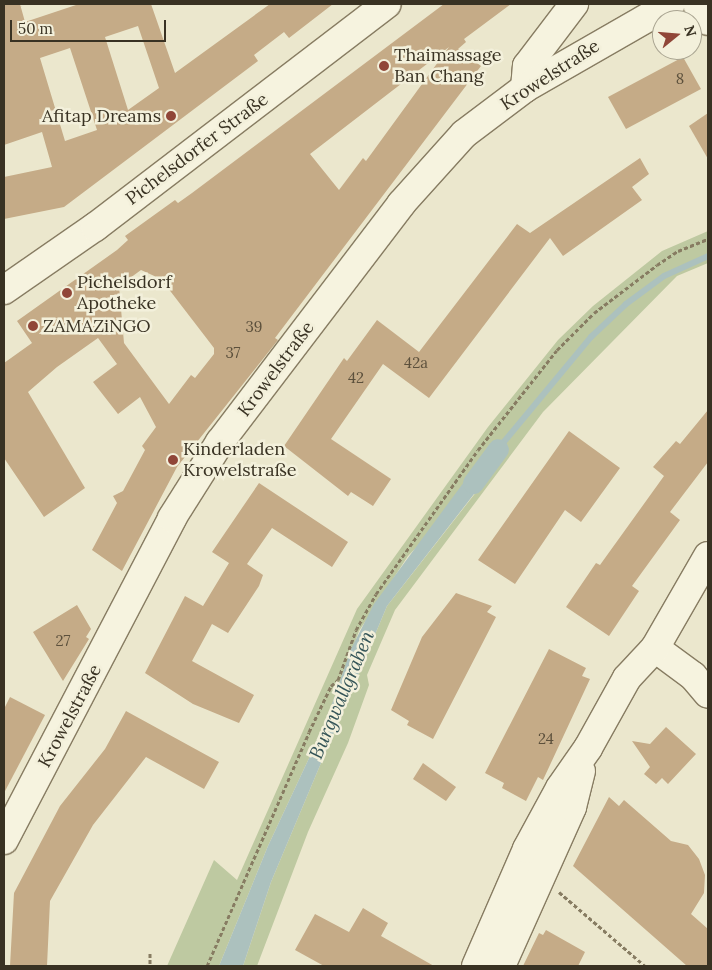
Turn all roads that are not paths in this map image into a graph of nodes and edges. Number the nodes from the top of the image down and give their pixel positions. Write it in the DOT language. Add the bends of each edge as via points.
graph roads {
  1 [pos="387,4"];
  2 [pos="574,4"];
  3 [pos="671,4"];
  4 [pos="697,4"];
  5 [pos="708,21"];
  6 [pos="525,88"];
  7 [pos="4,290"];
  8 [pos="708,556"];
  9 [pos="654,648"];
  10 [pos="708,694"];
  11 [pos="588,748"];
  12 [pos="4,840"];
  13 [pos="476,966"];
  14 [pos="501,966"];
  1 -- 7 [label="street, Pichelsdorfer Straße" via="95,227"];
  2 -- 6 [label="street" via="527,66"];
  3 -- 6 [label="street, Krowelstraße"];
  4 -- 5 [label="street"];
  6 -- 12 [label="street, Krowelstraße" via="464,134 401,204 220,442 172,518"];
  8 -- 9 [label="street"];
  9 -- 10 [label="street" via="693,676"];
  9 -- 11 [label="street" via="628,678"];
  11 -- 13 [label="street" via="560,788 527,849"];
  11 -- 14 [label="street" via="572,808"];
}
